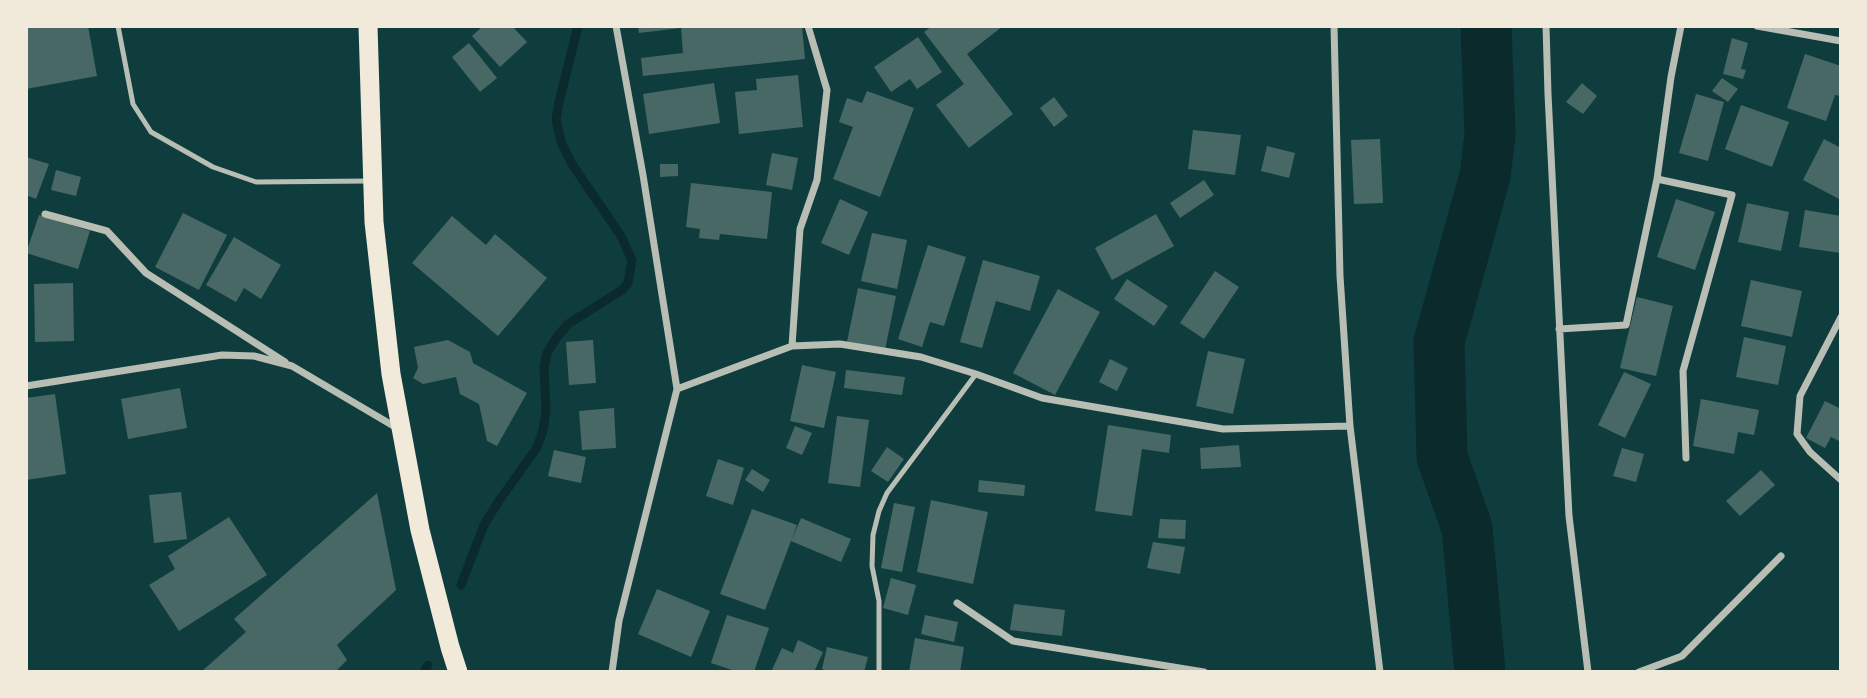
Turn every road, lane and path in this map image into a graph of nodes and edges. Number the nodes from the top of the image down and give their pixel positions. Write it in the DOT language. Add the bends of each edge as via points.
graph roads {
  1 [pos="118,26"];
  2 [pos="368,26"];
  3 [pos="616,26"];
  4 [pos="808,26"];
  5 [pos="1341,26"];
  6 [pos="1546,26"];
  7 [pos="1681,26"];
  8 [pos="1757,26"];
  9 [pos="1334,27"];
  10 [pos="1841,41"];
  11 [pos="1657,179"];
  12 [pos="373,180"];
  13 [pos="45,214"];
  14 [pos="1841,317"];
  15 [pos="1559,329"];
  16 [pos="792,346"];
  17 [pos="292,366"];
  18 [pos="976,374"];
  19 [pos="26,386"];
  20 [pos="677,390"];
  21 [pos="1349,426"];
  22 [pos="401,430"];
  23 [pos="1686,458"];
  24 [pos="1841,480"];
  25 [pos="1781,556"];
  26 [pos="957,603"];
  27 [pos="458,672"];
  28 [pos="612,672"];
  29 [pos="879,672"];
  30 [pos="1204,672"];
  31 [pos="1380,672"];
  32 [pos="1588,672"];
  33 [pos="1639,672"];
  1 -- 12 [label="lane" via="133,104 151,132 213,167 256,183"];
  2 -- 12 [label="highway"];
  3 -- 20 [label="street"];
  4 -- 16 [label="street" via="827,90 817,180 800,229"];
  5 -- 9 [label="street"];
  6 -- 15 [label="street"];
  7 -- 11 [label="street"];
  8 -- 10 [label="street"];
  9 -- 21 [label="street"];
  11 -- 15 [label="street" via="1626,325"];
  11 -- 23 [label="street" via="1732,195 1683,371"];
  12 -- 22 [label="highway" via="384,318"];
  13 -- 17 [label="street" via="107,231 146,273"];
  14 -- 24 [label="street" via="1800,396 1797,435"];
  15 -- 32 [label="street" via="1569,516"];
  16 -- 18 [label="street" via="840,344 921,357"];
  16 -- 20 [label="street"];
  17 -- 19 [label="street" via="254,356 222,355"];
  17 -- 22 [label="street"];
  18 -- 21 [label="street" via="1042,398 1223,429"];
  18 -- 29 [label="lane" via="887,493 879,512 872,566 879,601"];
  20 -- 28 [label="street" via="619,621"];
  21 -- 31 [label="street"];
  22 -- 27 [label="highway" via="420,530"];
  25 -- 33 [label="street" via="1682,656"];
  26 -- 30 [label="street" via="1013,641"];
}
